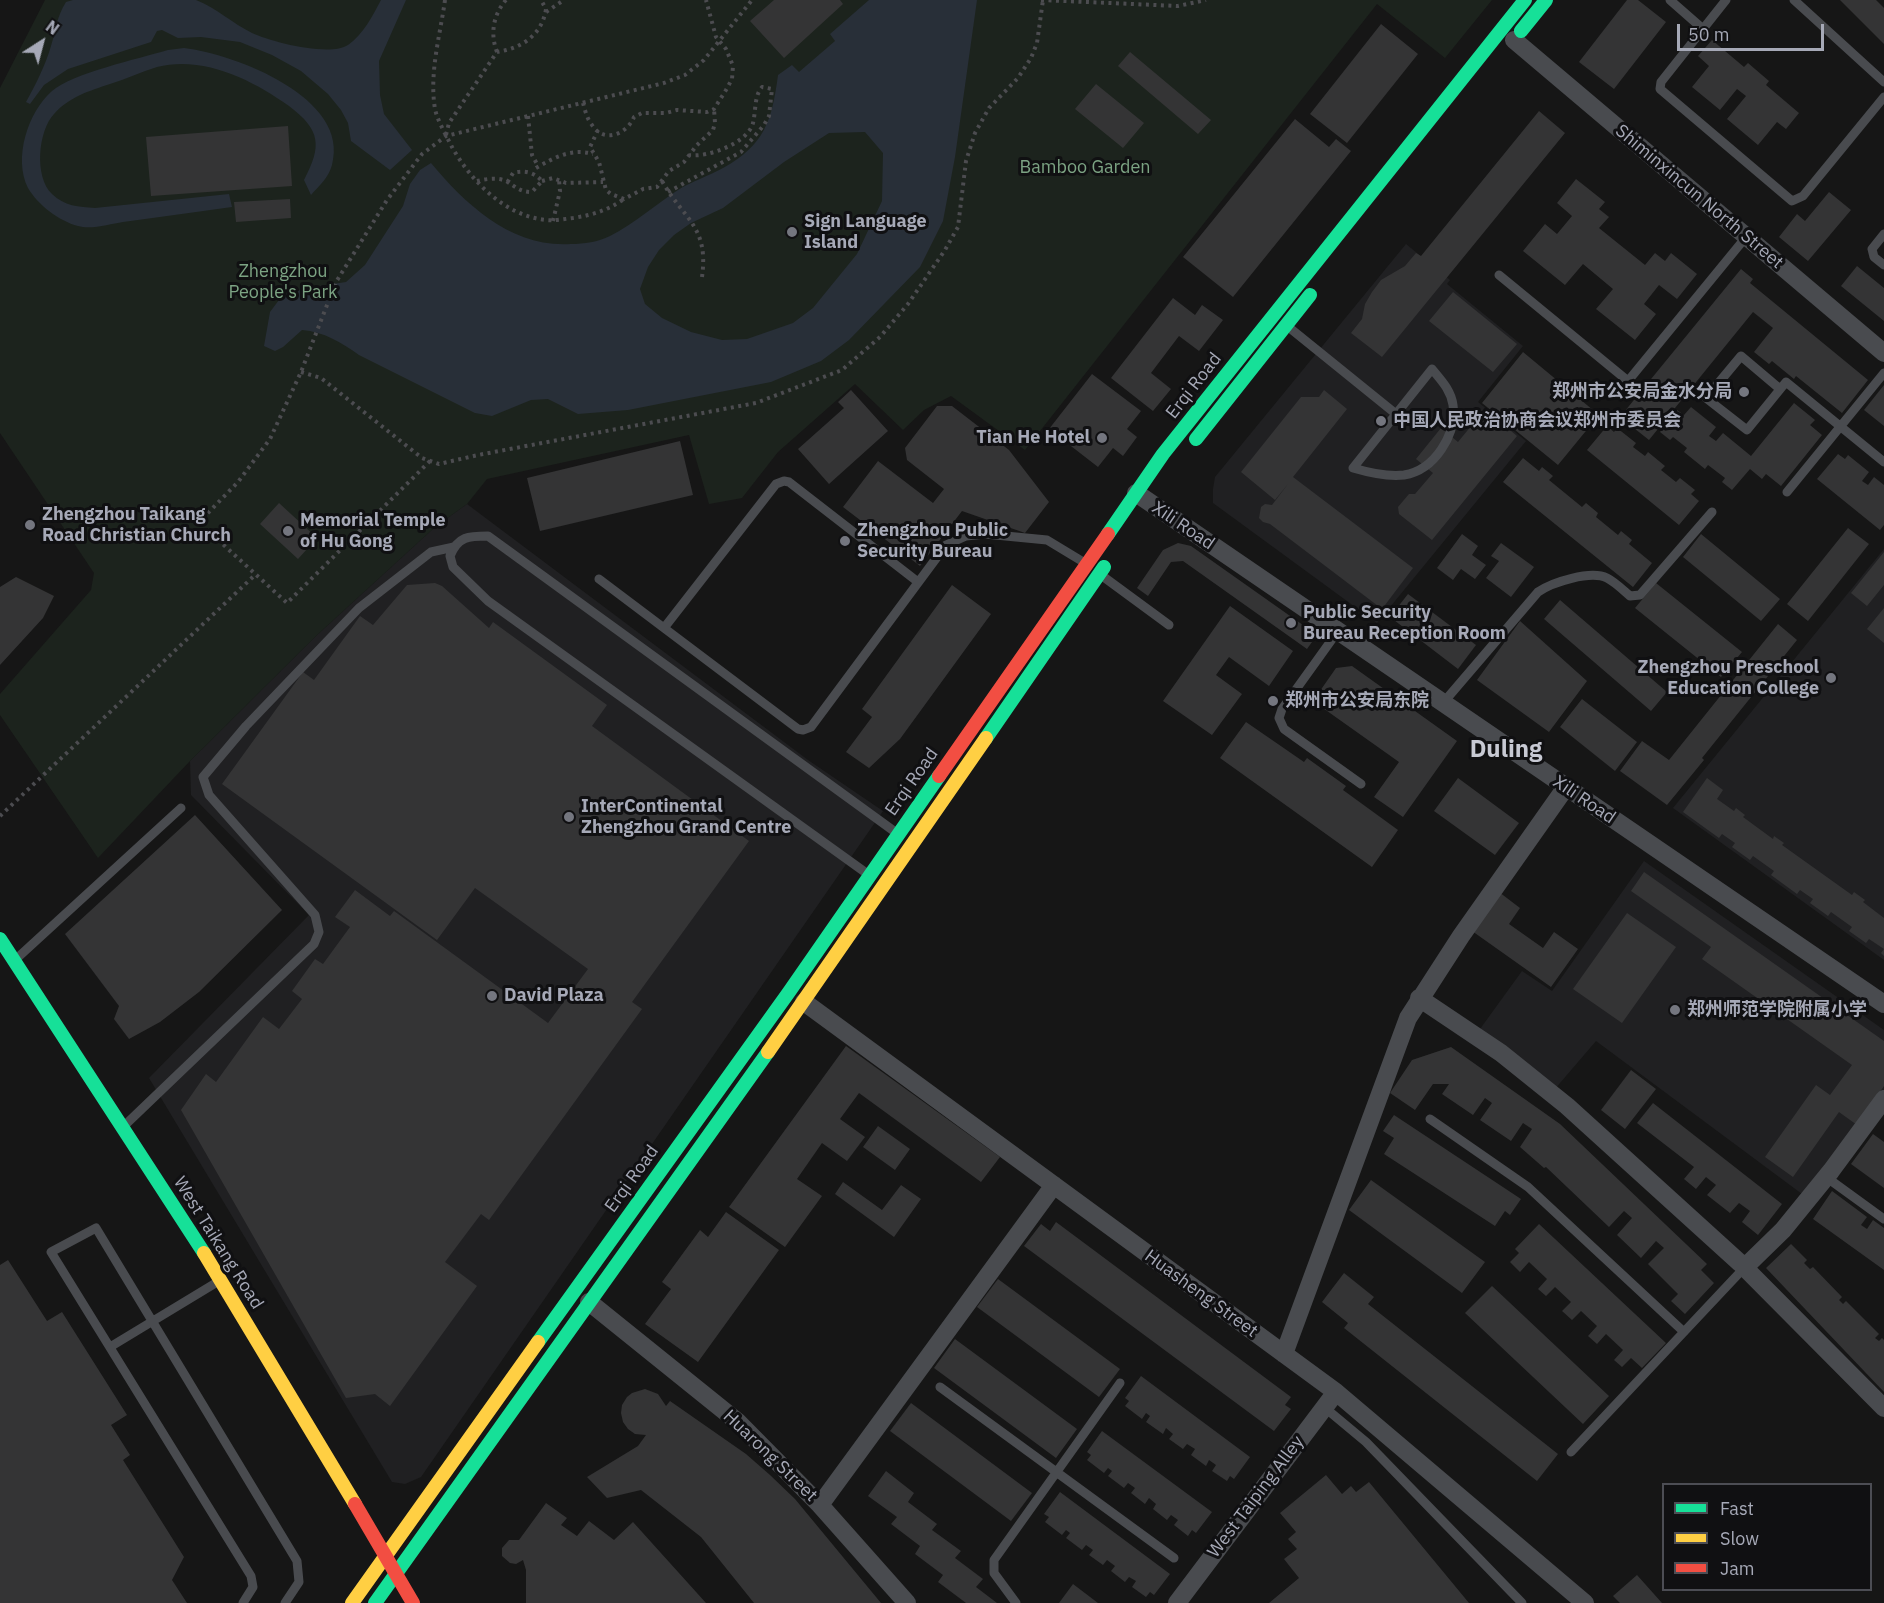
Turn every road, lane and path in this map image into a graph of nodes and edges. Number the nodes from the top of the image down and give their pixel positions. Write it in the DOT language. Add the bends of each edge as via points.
graph roads {
  1 [pos="445,0"];
  2 [pos="506,0"];
  3 [pos="541,0"];
  4 [pos="564,0"];
  5 [pos="706,0"];
  6 [pos="752,0"];
  7 [pos="1042,0"];
  8 [pos="1206,0"];
  9 [pos="1525,0"];
  10 [pos="1546,0"];
  11 [pos="1670,0"];
  12 [pos="1726,0"];
  13 [pos="1794,0"];
  14 [pos="546,12"];
  15 [pos="1703,28"];
  16 [pos="719,41"];
  17 [pos="1510,45"];
  18 [pos="496,52"];
  19 [pos="1884,82"];
  20 [pos="1884,97"];
  21 [pos="583,102"];
  22 [pos="714,109"];
  23 [pos="528,116"];
  24 [pos="598,130"];
  25 [pos="446,136"];
  26 [pos="594,155"];
  27 [pos="689,155"];
  28 [pos="536,168"];
  29 [pos="532,174"];
  30 [pos="559,180"];
  31 [pos="476,181"];
  32 [pos="542,181"];
  33 [pos="662,181"];
  34 [pos="603,182"];
  35 [pos="507,183"];
  36 [pos="669,193"];
  37 [pos="624,199"];
  38 [pos="553,221"];
  39 [pos="1884,234"];
  40 [pos="1746,237"];
  41 [pos="1884,265"];
  42 [pos="1499,276"];
  43 [pos="702,277"];
  44 [pos="1316,288"];
  45 [pos="1286,325"];
  46 [pos="1884,353"];
  47 [pos="302,372"];
  48 [pos="1884,373"];
  49 [pos="1780,389"];
  50 [pos="1396,414"];
  51 [pos="1840,427"];
  52 [pos="1185,454"];
  53 [pos="430,461"];
  54 [pos="1884,462"];
  55 [pos="1787,492"];
  56 [pos="1146,500"];
  57 [pos="1712,512"];
  58 [pos="453,547"];
  59 [pos="1112,556"];
  60 [pos="1086,564"];
  61 [pos="256,574"];
  62 [pos="1100,574"];
  63 [pos="599,579"];
  64 [pos="918,582"];
  65 [pos="1169,625"];
  66 [pos="664,628"];
  67 [pos="1338,632"];
  68 [pos="1443,703"];
  69 [pos="1361,784"];
  70 [pos="1566,787"];
  71 [pos="182,808"];
  72 [pos="0,816"];
  73 [pos="898,834"];
  74 [pos="869,875"];
  75 [pos="0,939"];
  76 [pos="14,961"];
  77 [pos="1419,998"];
  78 [pos="804,1002"];
  79 [pos="1884,1004"];
  80 [pos="1884,1099"];
  81 [pos="1431,1119"];
  82 [pos="123,1128"];
  83 [pos="1826,1177"];
  84 [pos="1054,1185"];
  85 [pos="1884,1219"];
  86 [pos="1744,1268"];
  87 [pos="221,1279"];
  88 [pos="589,1302"];
  89 [pos="152,1322"];
  90 [pos="1684,1332"];
  91 [pos="110,1347"];
  92 [pos="1284,1354"];
  93 [pos="1120,1383"];
  94 [pos="940,1387"];
  95 [pos="1336,1392"];
  96 [pos="1324,1407"];
  97 [pos="1884,1408"];
  98 [pos="1571,1452"];
  99 [pos="1057,1472"];
  100 [pos="820,1504"];
  101 [pos="384,1556"];
  102 [pos="1174,1558"];
  103 [pos="395,1573"];
  104 [pos="243,1603"];
  105 [pos="285,1603"];
  106 [pos="352,1603"];
  107 [pos="375,1603"];
  108 [pos="412,1603"];
  109 [pos="907,1603"];
  110 [pos="1016,1603"];
  111 [pos="1177,1603"];
  112 [pos="1522,1603"];
  113 [pos="1585,1603"];
  1 -- 25 [label="path" via="434,98"];
  2 -- 18 [label="path" via="495,18 492,41"];
  3 -- 14 [label="path"];
  4 -- 14 [label="path"];
  5 -- 16 [label="path"];
  6 -- 16 [label="path"];
  7 -- 8 [label="path" via="1178,6"];
  7 -- 53 [label="path" via="1037,43 1031,58 989,108 975,133 966,161 958,227 908,304 880,337 842,370 756,404 439,464"];
  9 -- 56 [label="main road, Erqi Road" via="1163,454"];
  10 -- 17 [label="main road"];
  11 -- 15 [label="lane"];
  12 -- 15 [label="lane"];
  13 -- 19 [label="lane"];
  14 -- 18 [label="path" via="534,36 522,45"];
  15 -- 20 [label="lane" via="1661,82 1660,89 1792,201 1803,196"];
  16 -- 21 [label="path" via="685,75"];
  16 -- 22 [label="path" via="733,66 732,79"];
  17 -- 40 [label="street, Shiminxincun North Street"];
  18 -- 25 [label="path" via="448,123"];
  21 -- 23 [label="path"];
  21 -- 24 [label="path" via="592,127"];
  22 -- 24 [label="path" via="642,113 634,117 624,132 615,135"];
  22 -- 27 [label="path" via="713,130"];
  23 -- 25 [label="path"];
  23 -- 28 [label="path"];
  24 -- 26 [label="path" via="590,147"];
  25 -- 31 [label="path"];
  25 -- 47 [label="path" via="422,154 387,200 336,282"];
  26 -- 28 [label="path" via="570,152"];
  26 -- 34 [label="path"];
  27 -- 33 [label="path"];
  27 -- 36 [label="path" via="701,157 741,139 753,126 758,91 762,87 772,89 770,116 741,152"];
  28 -- 29 [label="path"];
  29 -- 32 [label="path"];
  29 -- 35 [label="path" via="513,173"];
  30 -- 32 [label="path"];
  30 -- 34 [label="path"];
  30 -- 38 [label="path"];
  31 -- 35 [label="path" via="494,178"];
  31 -- 38 [label="path" via="508,207 532,218"];
  32 -- 35 [label="path" via="532,192 521,192"];
  33 -- 36 [label="path"];
  33 -- 37 [label="path" via="657,187"];
  34 -- 37 [label="path" via="606,190"];
  36 -- 43 [label="path" via="697,230 703,247"];
  37 -- 38 [label="path" via="598,213"];
  39 -- 41 [label="lane" via="1872,249 1874,257"];
  40 -- 42 [label="lane" via="1629,381"];
  40 -- 46 [label="street, Shiminxincun North Street"];
  44 -- 45 [label="main road, Erqi Road"];
  45 -- 50 [label="lane"];
  45 -- 52 [label="main road, Erqi Road"];
  47 -- 53 [label="path" via="321,378"];
  47 -- 61 [label="path" via="270,439 202,523"];
  48 -- 51 [label="lane"];
  49 -- 49 [label="lane" via="1747,430 1706,398 1740,356"];
  49 -- 51 [label="lane" via="1786,382"];
  50 -- 50 [label="lane" via="1368,450 1353,468 1376,475 1405,475 1436,458 1454,421 1448,389 1432,369"];
  51 -- 54 [label="lane"];
  51 -- 55 [label="lane"];
  53 -- 61 [label="path" via="287,603"];
  56 -- 60 [label="main road, Erqi Road"];
  56 -- 67 [label="street, Xili Road"];
  57 -- 68 [label="lane" via="1640,595 1630,596 1607,578 1592,575 1548,585 1538,592"];
  58 -- 73 [label="lane" via="459,540 489,536"];
  58 -- 74 [label="lane" via="453,567 488,601"];
  58 -- 82 [label="lane" via="431,552 359,608 203,777 208,795 315,915 318,932 314,944"];
  59 -- 62 [label="main road, Erqi Road"];
  60 -- 62 [label="lane"];
  60 -- 64 [label="lane" via="1047,540 966,536 946,545"];
  60 -- 73 [label="main road, Erqi Road"];
  61 -- 72 [label="path"];
  62 -- 65 [label="lane"];
  62 -- 78 [label="main road, Erqi Road"];
  63 -- 66 [label="lane"];
  64 -- 66 [label="lane" via="784,481 776,484"];
  64 -- 66 [label="lane" via="811,727 803,730"];
  67 -- 68 [label="street, Xili Road"];
  67 -- 69 [label="lane" via="1279,718 1284,729"];
  68 -- 70 [label="street, Xili Road"];
  70 -- 77 [label="street"];
  70 -- 79 [label="street, Xili Road"];
  71 -- 76 [label="lane"];
  73 -- 74 [label="main road, Erqi Road"];
  74 -- 101 [label="main road, Erqi Road"];
  75 -- 76 [label="main road, West Taikang Road"];
  76 -- 82 [label="main road, West Taikang Road"];
  77 -- 86 [label="street" via="1501,1053 1567,1106"];
  77 -- 92 [label="street" via="1408,1018"];
  78 -- 84 [label="street, Huasheng Street"];
  78 -- 88 [label="main road, Erqi Road"];
  80 -- 83 [label="street"];
  81 -- 90 [label="lane" via="1528,1187"];
  82 -- 87 [label="main road, West Taikang Road"];
  83 -- 85 [label="lane"];
  83 -- 86 [label="street" via="1783,1230"];
  84 -- 92 [label="street, Huasheng Street"];
  84 -- 100 [label="street"];
  86 -- 90 [label="lane"];
  86 -- 97 [label="street"];
  87 -- 89 [label="lane"];
  87 -- 101 [label="main road, West Taikang Road"];
  88 -- 100 [label="street, Huarong Street" via="738,1422"];
  88 -- 103 [label="main road, Erqi Road"];
  89 -- 91 [label="lane"];
  89 -- 91 [label="lane" via="96,1228 51,1252"];
  89 -- 105 [label="lane" via="297,1561 299,1582"];
  90 -- 98 [label="lane"];
  91 -- 104 [label="lane" via="251,1576 254,1587"];
  92 -- 95 [label="street, Huasheng Street"];
  93 -- 99 [label="lane"];
  94 -- 99 [label="lane"];
  95 -- 96 [label="street, West Taiping Alley"];
  95 -- 113 [label="street, Huasheng Street"];
  96 -- 111 [label="street, West Taiping Alley"];
  96 -- 112 [label="lane" via="1366,1442"];
  99 -- 102 [label="lane"];
  99 -- 110 [label="lane" via="994,1560 994,1573"];
  100 -- 109 [label="street, Huarong Street"];
  101 -- 103 [label="main road, West Taikang Road"];
  101 -- 106 [label="main road, Erqi Road"];
  103 -- 107 [label="main road, Erqi Road"];
  103 -- 108 [label="main road, West Taikang Road"];
}
